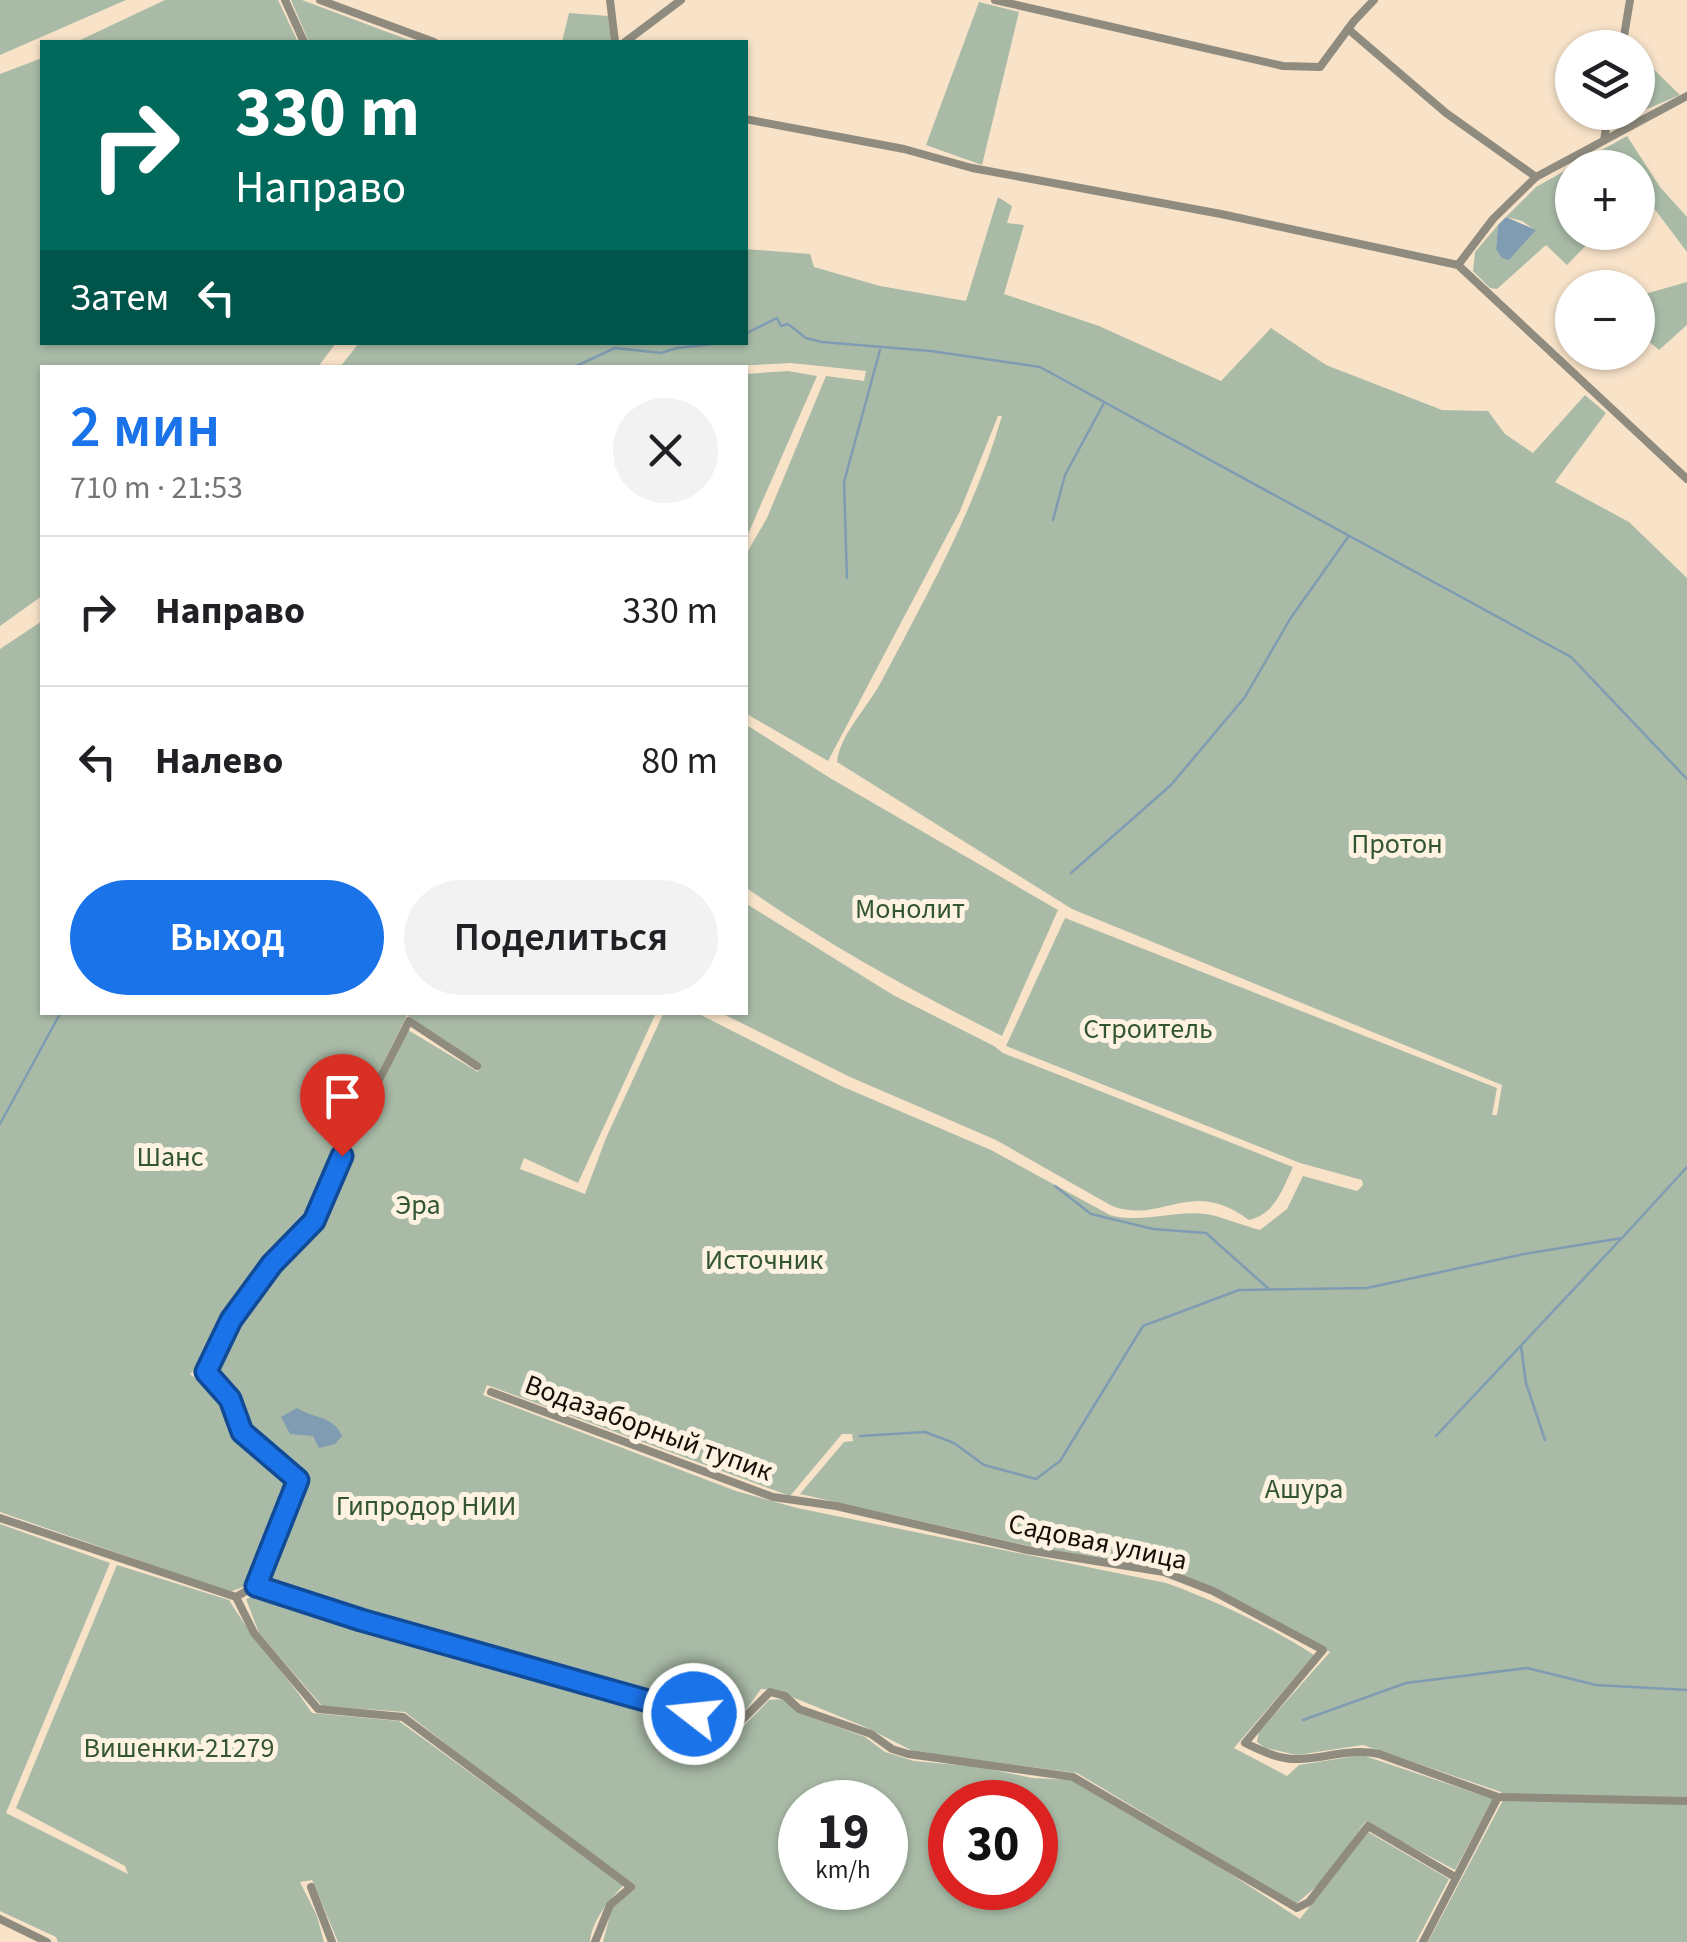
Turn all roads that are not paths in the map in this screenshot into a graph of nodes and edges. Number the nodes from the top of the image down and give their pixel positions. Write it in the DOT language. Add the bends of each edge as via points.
graph roads {
  1 [pos="284,0"];
  2 [pos="320,0"];
  3 [pos="610,0"];
  4 [pos="681,0"];
  5 [pos="995,0"];
  6 [pos="1374,0"];
  7 [pos="1630,0"];
  8 [pos="1348,29"];
  9 [pos="1625,30"];
  10 [pos="303,40"];
  11 [pos="429,40"];
  12 [pos="614,40"];
  13 [pos="628,40"];
  14 [pos="1687,96"];
  15 [pos="748,120"];
  16 [pos="1606,130"];
  17 [pos="1604,140"];
  18 [pos="1536,177"];
  19 [pos="1458,265"];
  20 [pos="1687,479"];
  21 [pos="478,1066"];
  22 [pos="491,1392"];
  23 [pos="792,1500"];
  24 [pos="0,1518"];
  25 [pos="256,1586"];
  26 [pos="236,1597"];
  27 [pos="1498,1797"];
  28 [pos="1687,1801"];
  29 [pos="1455,1877"];
  30 [pos="311,1887"];
  31 [pos="0,1919"];
  32 [pos="47,1942"];
  33 [pos="332,1942"];
  34 [pos="595,1942"];
  35 [pos="1424,1942"];
  1 -- 10 [label="street"];
  2 -- 11 [label="street"];
  3 -- 12 [label="street"];
  4 -- 13 [label="street"];
  5 -- 8 [label="street" via="1282,66 1320,67"];
  6 -- 8 [label="street"];
  7 -- 9 [label="street"];
  8 -- 18 [label="street" via="1446,113"];
  14 -- 17 [label="street"];
  15 -- 19 [label="street"];
  16 -- 17 [label="street"];
  17 -- 18 [label="street"];
  18 -- 19 [label="street"];
  19 -- 20 [label="street"];
  21 -- 25 [label="street" via="408,1021 314,1221 231,1320 206,1372 230,1399 242,1432 298,1480"];
  22 -- 23 [label="street, Водазаборный тупик"];
  23 -- 27 [label="street, Садовая улица" via="1164,1572 1212,1591 1323,1650 1245,1743 1296,1760 1360,1750 1380,1754"];
  24 -- 26 [label="street"];
  25 -- 26 [label="street"];
  25 -- 29 [label="street" via="736,1726 770,1692 908,1754 1073,1777 1297,1908 1309,1902 1368,1826"];
  26 -- 34 [label="street" via="254,1632 318,1709 403,1716 631,1888 610,1905"];
  27 -- 28 [label="street"];
  27 -- 29 [label="street"];
  29 -- 35 [label="street"];
  30 -- 33 [label="street"];
  31 -- 32 [label="street"];
}
